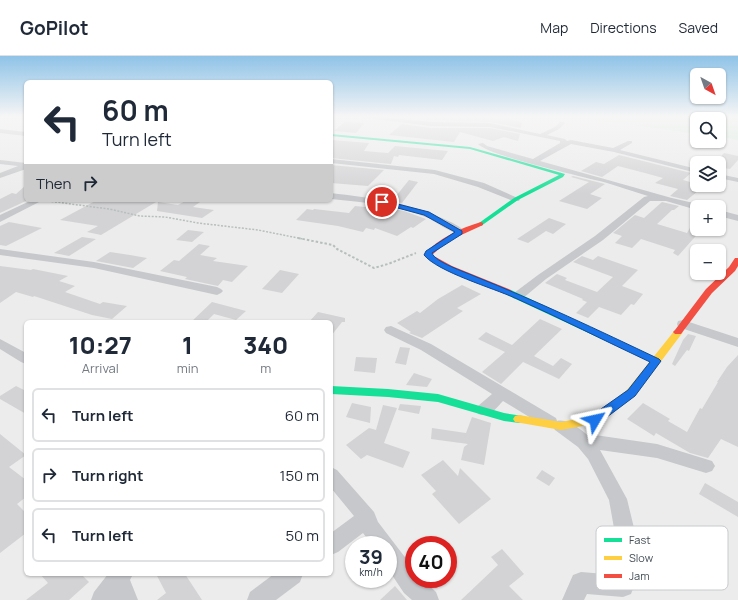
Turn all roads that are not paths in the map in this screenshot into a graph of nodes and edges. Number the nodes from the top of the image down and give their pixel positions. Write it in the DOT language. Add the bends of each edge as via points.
graph roads {
  1 [pos="410,142"];
  2 [pos="566,142"];
  3 [pos="568,142"];
  4 [pos="630,142"];
  5 [pos="482,144"];
  6 [pos="614,150"];
  7 [pos="333,160"];
  8 [pos="0,162"];
  9 [pos="534,162"];
  10 [pos="24,165"];
  11 [pos="24,166"];
  12 [pos="690,169"];
  13 [pos="0,176"];
  14 [pos="726,177"];
  15 [pos="738,180"];
  16 [pos="333,196"];
  17 [pos="660,198"];
  18 [pos="516,199"];
  19 [pos="35,202"];
  20 [pos="690,205"];
  21 [pos="726,215"];
  22 [pos="738,218"];
  23 [pos="0,219"];
  24 [pos="460,232"];
  25 [pos="0,252"];
  26 [pos="736,267"];
  27 [pos="217,291"];
  28 [pos="518,296"];
  29 [pos="683,324"];
  30 [pos="391,330"];
  31 [pos="0,343"];
  32 [pos="738,343"];
  33 [pos="24,358"];
  34 [pos="656,361"];
  35 [pos="333,390"];
  36 [pos="502,393"];
  37 [pos="484,410"];
  38 [pos="595,420"];
  39 [pos="557,425"];
  40 [pos="594,448"];
  41 [pos="706,466"];
  42 [pos="333,476"];
  43 [pos="367,518"];
  44 [pos="624,526"];
  45 [pos="377,536"];
  46 [pos="333,544"];
  47 [pos="397,563"];
  48 [pos="120,576"];
  49 [pos="289,576"];
  50 [pos="596,584"];
  51 [pos="102,600"];
  52 [pos="127,600"];
  53 [pos="258,600"];
  54 [pos="428,600"];
  55 [pos="573,600"];
  1 -- 18 [label="street" via="470,148 562,174"];
  2 -- 9 [label="street"];
  3 -- 6 [label="street"];
  4 -- 6 [label="street"];
  5 -- 9 [label="street"];
  6 -- 12 [label="street"];
  7 -- 18 [label="street" via="435,172 481,185"];
  8 -- 10 [label="street"];
  9 -- 17 [label="street" via="626,186"];
  11 -- 13 [label="street"];
  14 -- 15 [label="street"];
  16 -- 24 [label="street" via="382,202 413,209"];
  17 -- 20 [label="street"];
  17 -- 28 [label="street" via="647,199 599,238"];
  18 -- 24 [label="street" via="483,223"];
  19 -- 23 [label="street"];
  21 -- 22 [label="street"];
  24 -- 28 [label="street" via="428,255 449,268"];
  25 -- 27 [label="street" via="94,265"];
  26 -- 29 [label="street" via="709,291"];
  28 -- 34 [label="street"];
  29 -- 32 [label="street"];
  29 -- 34 [label="street"];
  30 -- 36 [label="street" via="426,347"];
  31 -- 33 [label="street"];
  34 -- 38 [label="street" via="631,393"];
  35 -- 37 [label="street" via="438,398"];
  36 -- 37 [label="street"];
  36 -- 39 [label="street"];
  37 -- 39 [label="street" via="504,417"];
  38 -- 39 [label="street"];
  38 -- 40 [label="street"];
  39 -- 40 [label="street"];
  40 -- 41 [label="street" via="657,451"];
  40 -- 44 [label="street" via="618,499"];
  42 -- 43 [label="street"];
  43 -- 45 [label="street"];
  43 -- 46 [label="street"];
  47 -- 54 [label="street"];
  48 -- 51 [label="street"];
  48 -- 52 [label="street"];
  49 -- 53 [label="street"];
  50 -- 55 [label="street" via="581,583"];
}
